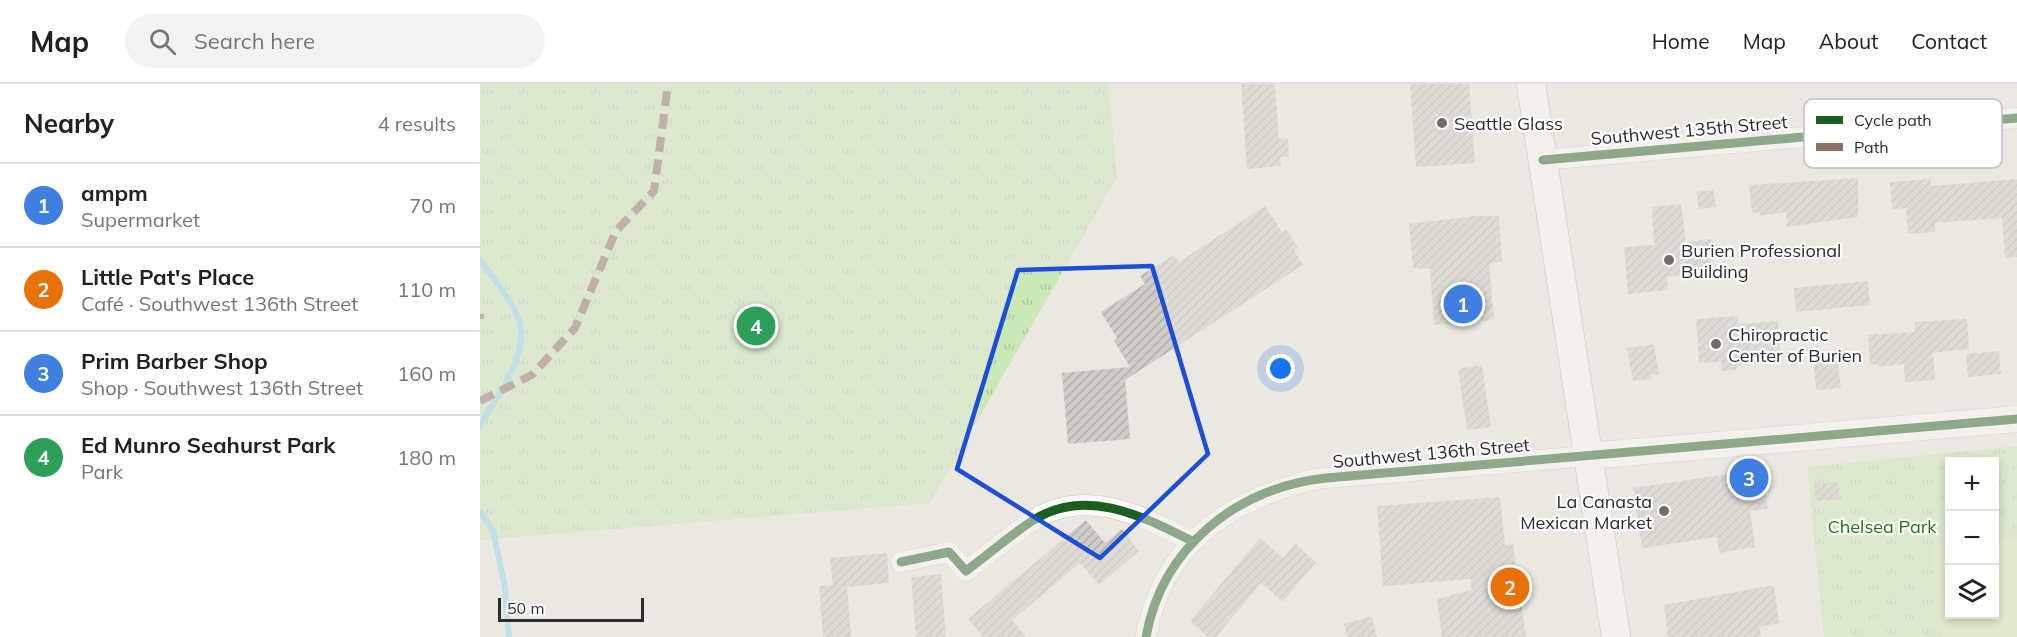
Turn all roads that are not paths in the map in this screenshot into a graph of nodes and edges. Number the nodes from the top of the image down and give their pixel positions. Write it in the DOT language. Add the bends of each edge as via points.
graph roads {
  1 [pos="1531,84"];
  2 [pos="2017,118"];
  3 [pos="2002,119"];
  4 [pos="1804,137"];
  5 [pos="1543,160"];
  6 [pos="2017,419"];
  7 [pos="1588,456"];
  8 [pos="1192,541"];
  9 [pos="901,562"];
  10 [pos="1146,637"];
  11 [pos="1616,637"];
  1 -- 5 [label="main road"];
  2 -- 3 [label="street, Southwest 135th Street"];
  4 -- 5 [label="street, Southwest 135th Street"];
  5 -- 7 [label="main road"];
  6 -- 7 [label="street, Southwest 136th Street"];
  7 -- 8 [label="street, Southwest 136th Street" via="1315,479 1254,498 1224,514"];
  7 -- 11 [label="main road"];
  8 -- 9 [label="street" via="1136,514 1086,503 1033,520 966,571 949,552"];
  8 -- 10 [label="street, Southwest 136th Street" via="1172,570"];
}
